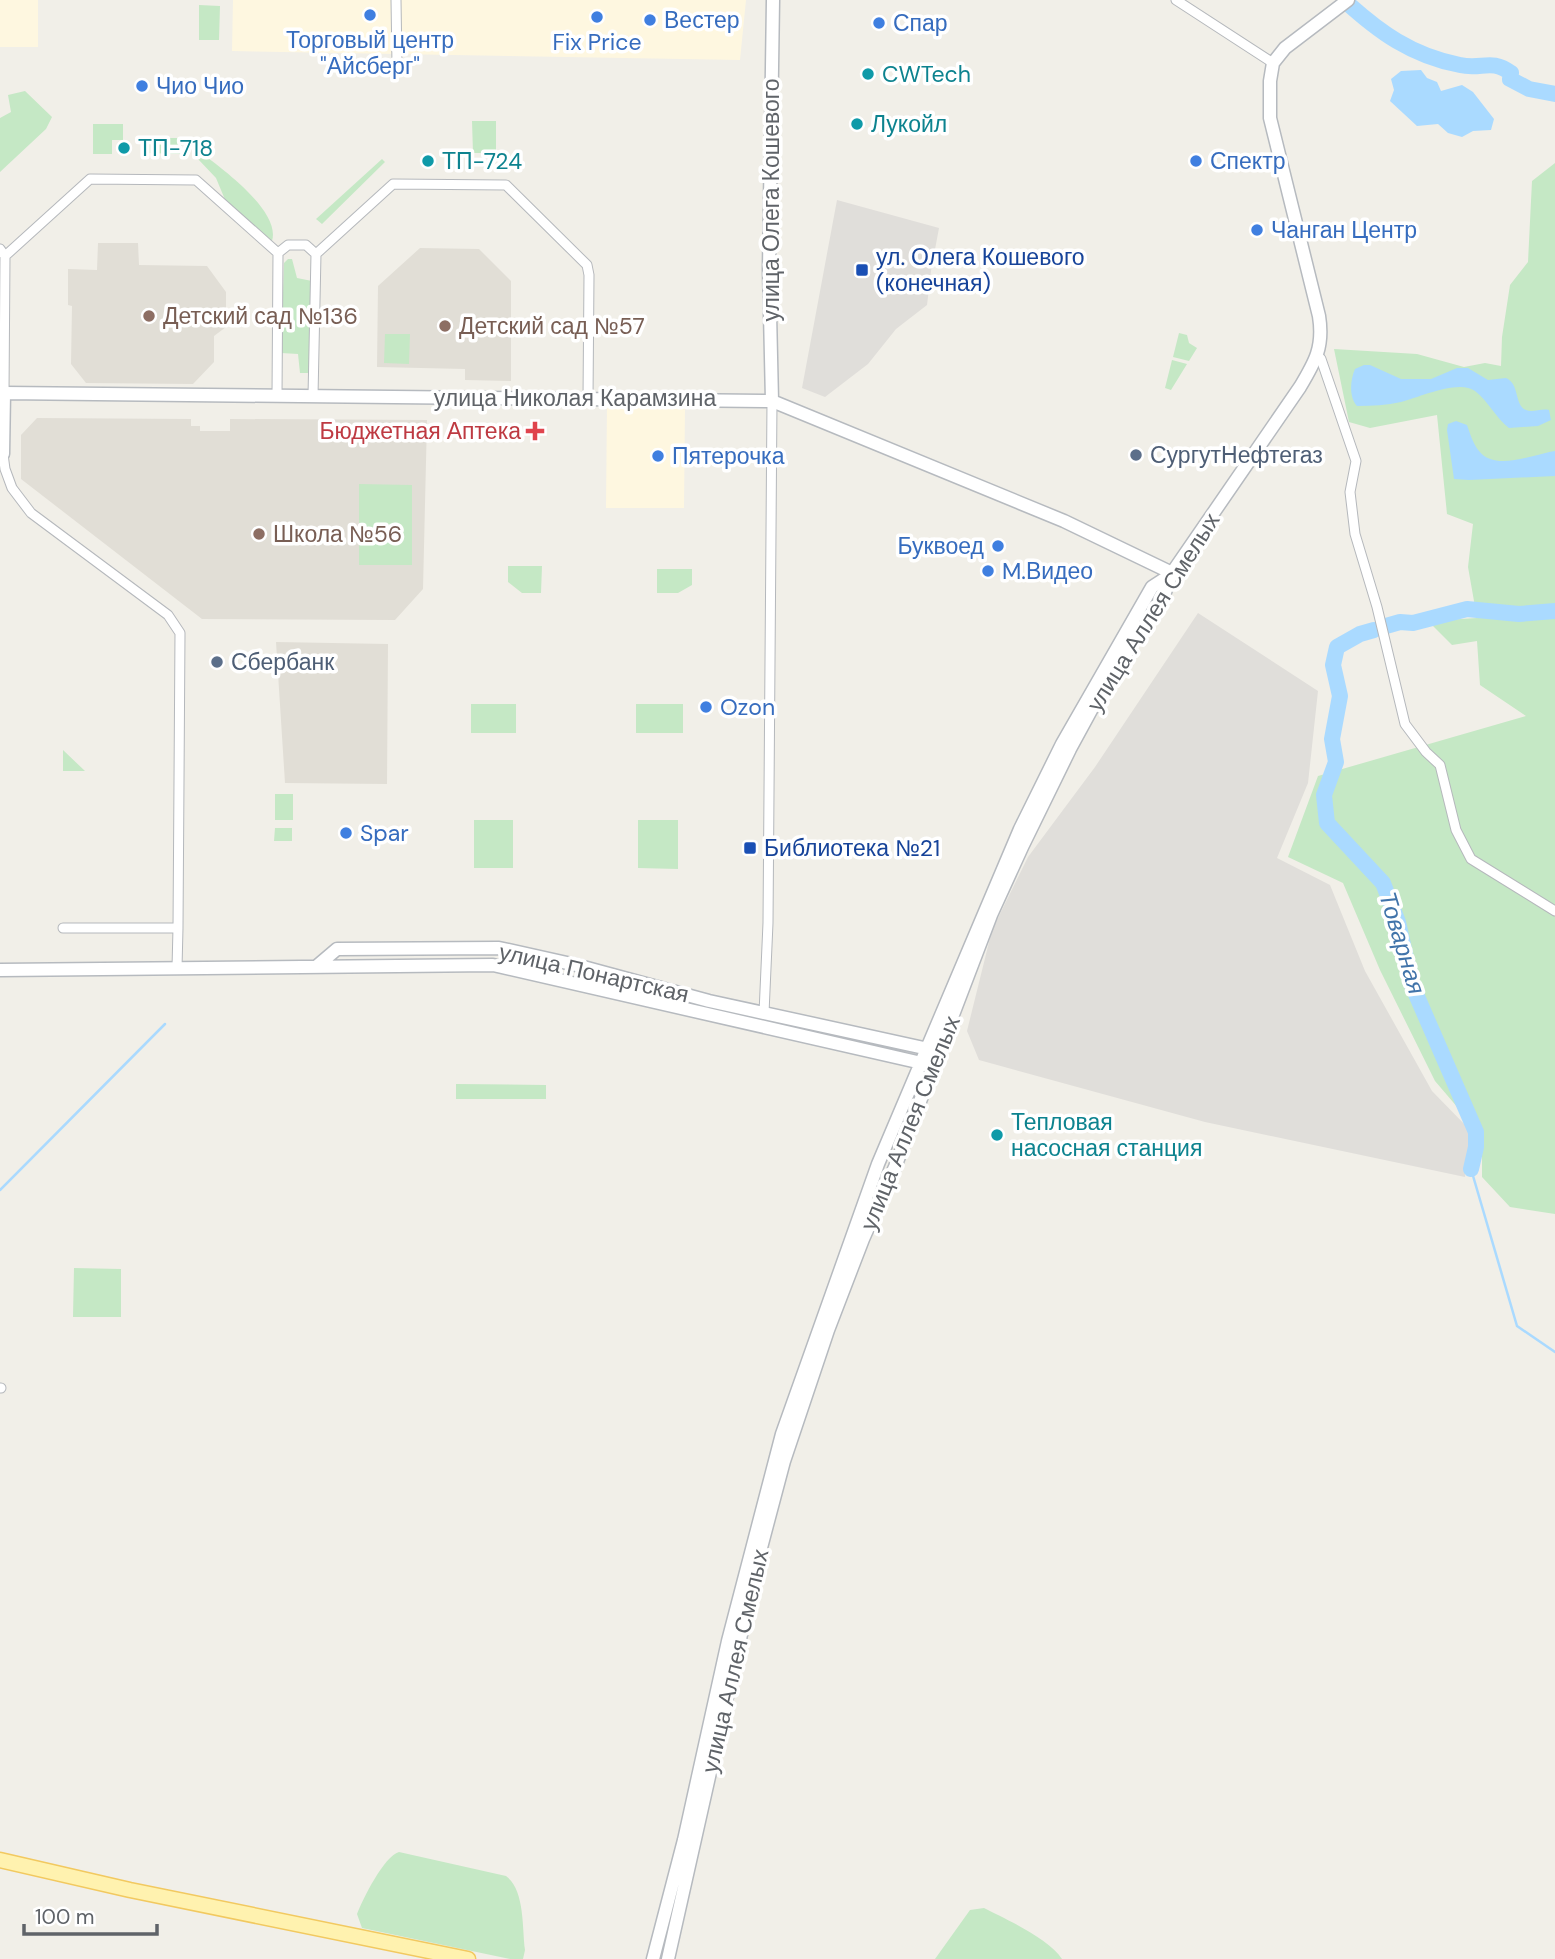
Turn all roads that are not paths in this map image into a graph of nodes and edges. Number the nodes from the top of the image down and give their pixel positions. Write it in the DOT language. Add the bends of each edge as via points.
graph roads {
  1 [pos="396,0"];
  2 [pos="773,0"];
  3 [pos="1176,0"];
  4 [pos="1346,2"];
  5 [pos="1273,63"];
  6 [pos="397,65"];
  7 [pos="2,252"];
  8 [pos="278,253"];
  9 [pos="316,254"];
  10 [pos="1318,356"];
  11 [pos="4,393"];
  12 [pos="277,396"];
  13 [pos="313,396"];
  14 [pos="588,398"];
  15 [pos="772,401"];
  16 [pos="2,454"];
  17 [pos="1172,573"];
  18 [pos="1555,911"];
  19 [pos="63,928"];
  20 [pos="178,928"];
  21 [pos="337,949"];
  22 [pos="317,966"];
  23 [pos="337,966"];
  24 [pos="177,968"];
  25 [pos="0,970"];
  26 [pos="709,1001"];
  27 [pos="764,1013"];
  28 [pos="705,1015"];
  29 [pos="926,1049"];
  30 [pos="940,1051"];
  31 [pos="919,1063"];
  32 [pos="934,1066"];
  33 [pos="0,1860"];
  34 [pos="468,1959"];
  35 [pos="653,1959"];
  36 [pos="668,1959"];
  1 -- 6 [label="street"];
  2 -- 15 [label="main road, улица Олега Кошевого"];
  3 -- 5 [label="street"];
  4 -- 5 [label="main road" via="1285,48"];
  5 -- 10 [label="main road, улица Аллея Смелых" via="1270,118 1319,316"];
  7 -- 8 [label="street" via="90,179 196,180"];
  7 -- 11 [label="street"];
  8 -- 9 [label="street" via="288,245 306,245"];
  8 -- 12 [label="street"];
  9 -- 13 [label="street"];
  9 -- 14 [label="street" via="393,184 506,185 587,265"];
  10 -- 17 [label="main road, улица Аллея Смелых"];
  10 -- 18 [label="street, улица Аллея Смелых" via="1356,461 1350,492 1355,534 1405,724 1440,765 1456,830 1471,859"];
  11 -- 12 [label="main road, улица Николая Карамзина"];
  11 -- 16 [label="main road"];
  12 -- 13 [label="main road, улица Николая Карамзина"];
  13 -- 14 [label="main road, улица Николая Карамзина"];
  14 -- 15 [label="main road, улица Николая Карамзина"];
  15 -- 17 [label="main road, улица Николая Карамзина" via="1064,521"];
  15 -- 27 [label="street"];
  16 -- 20 [label="street" via="12,488 31,513 168,615 180,633"];
  17 -- 29 [label="main road" via="1152,587 1062,744"];
  17 -- 30 [label="main road, улица Аллея Смелых" via="1164,595 1095,703 1036,817 991,915"];
  19 -- 20 [label="street"];
  20 -- 24 [label="street"];
  21 -- 22 [label="main road"];
  21 -- 23 [label="main road"];
  21 -- 26 [label="main road, улица Понартская" via="499,948"];
  22 -- 23 [label="main road, улица Понартская"];
  22 -- 24 [label="main road, улица Понартская"];
  23 -- 28 [label="main road, улица Понартская" via="493,965"];
  24 -- 25 [label="main road, улица Понартская"];
  26 -- 27 [label="main road, улица Понартская"];
  26 -- 28 [label="main road, улица Понартская"];
  27 -- 29 [label="main road, улица Понартская"];
  28 -- 31 [label="main road, улица Понартская"];
  29 -- 30 [label="main road, улица Понартская"];
  29 -- 31 [label="main road"];
  30 -- 32 [label="main road, улица Аллея Смелых"];
  31 -- 32 [label="main road, улица Понартская"];
  31 -- 35 [label="main road" via="782,1434"];
  32 -- 36 [label="main road, улица Аллея Смелых" via="833,1317 784,1461"];
  33 -- 34 [label="main road"];
}
